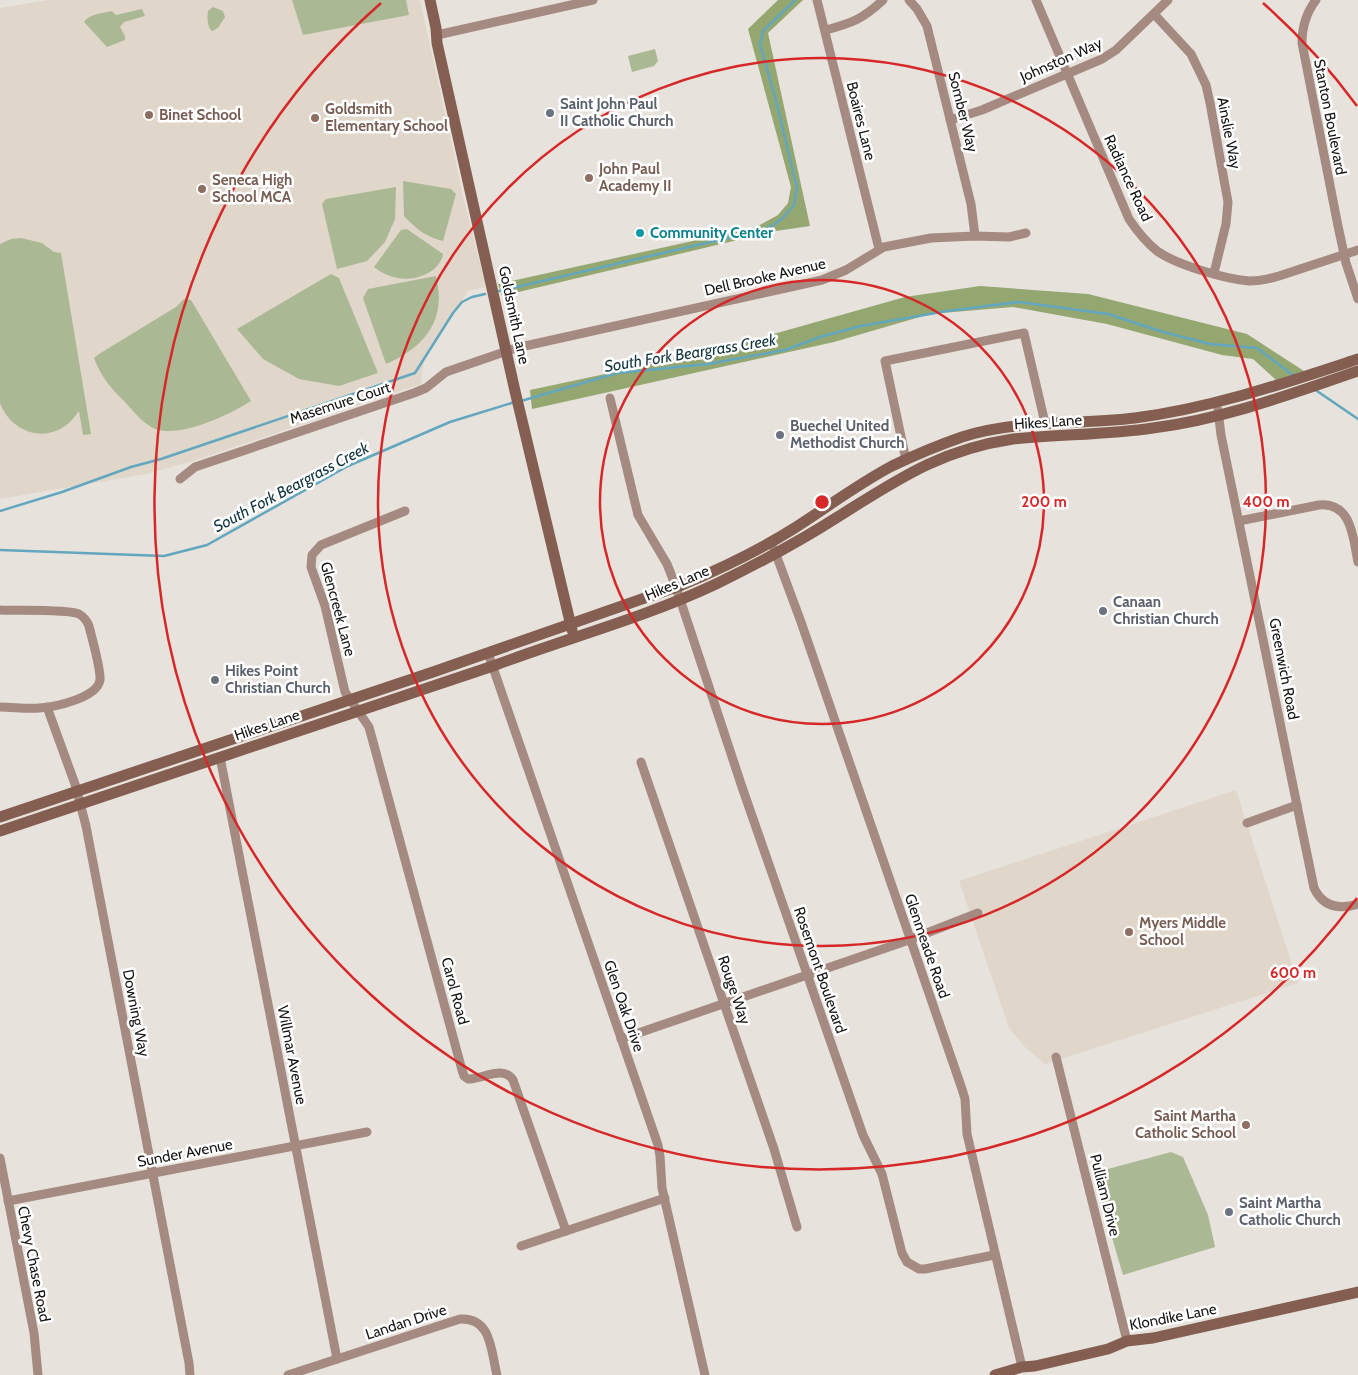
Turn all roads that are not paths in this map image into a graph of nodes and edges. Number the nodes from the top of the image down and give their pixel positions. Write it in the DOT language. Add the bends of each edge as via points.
graph roads {
  1 [pos="430,0"];
  2 [pos="593,0"];
  3 [pos="817,0"];
  4 [pos="883,0"];
  5 [pos="909,0"];
  6 [pos="1036,0"];
  7 [pos="1168,0"];
  8 [pos="1316,0"];
  9 [pos="1154,14"];
  10 [pos="826,30"];
  11 [pos="436,35"];
  12 [pos="1068,74"];
  13 [pos="950,120"];
  14 [pos="1026,233"];
  15 [pos="975,236"];
  16 [pos="879,249"];
  17 [pos="1358,250"];
  18 [pos="1344,254"];
  19 [pos="1214,273"];
  20 [pos="1358,299"];
  21 [pos="507,351"];
  22 [pos="1358,358"];
  23 [pos="1358,371"];
  24 [pos="610,398"];
  25 [pos="1218,402"];
  26 [pos="1218,416"];
  27 [pos="1045,423"];
  28 [pos="906,460"];
  29 [pos="180,479"];
  30 [pos="405,511"];
  31 [pos="1240,521"];
  32 [pos="771,542"];
  33 [pos="776,554"];
  34 [pos="1358,562"];
  35 [pos="676,587"];
  36 [pos="679,600"];
  37 [pos="0,610"];
  38 [pos="570,624"];
  39 [pos="573,636"];
  40 [pos="488,653"];
  41 [pos="493,666"];
  42 [pos="350,699"];
  43 [pos="0,707"];
  44 [pos="47,707"];
  45 [pos="358,710"];
  46 [pos="220,757"];
  47 [pos="641,762"];
  48 [pos="77,790"];
  49 [pos="80,804"];
  50 [pos="1297,806"];
  51 [pos="0,817"];
  52 [pos="1246,823"];
  53 [pos="0,832"];
  54 [pos="1358,904"];
  55 [pos="978,912"];
  56 [pos="909,940"];
  57 [pos="807,974"];
  58 [pos="724,1003"];
  59 [pos="621,1039"];
  60 [pos="1056,1057"];
  61 [pos="367,1132"];
  62 [pos="296,1145"];
  63 [pos="0,1158"];
  64 [pos="153,1173"];
  65 [pos="665,1198"];
  66 [pos="8,1201"];
  67 [pos="797,1227"];
  68 [pos="566,1231"];
  69 [pos="521,1246"];
  70 [pos="994,1255"];
  71 [pos="1358,1292"];
  72 [pos="1127,1341"];
  73 [pos="337,1359"];
  74 [pos="1022,1367"];
  75 [pos="38,1375"];
  76 [pos="190,1375"];
  77 [pos="288,1375"];
  78 [pos="496,1375"];
  79 [pos="705,1375"];
  80 [pos="995,1375"];
  1 -- 11 [label="main road, Goldsmith Lane"];
  2 -- 11 [label="street"];
  3 -- 10 [label="street, Boaires Lane"];
  4 -- 10 [label="street" via="854,22"];
  5 -- 13 [label="street, Somber Way" via="927,26"];
  6 -- 12 [label="street, Radiance Road"];
  7 -- 9 [label="street, Johnston Way"];
  8 -- 18 [label="street, Stanton Boulevard" via="1307,13 1302,43"];
  9 -- 12 [label="street, Johnston Way" via="1109,55"];
  9 -- 19 [label="street, Ainslie Way" via="1191,54 1206,84 1228,202"];
  10 -- 16 [label="street, Boaires Lane"];
  11 -- 21 [label="main road, Goldsmith Lane"];
  12 -- 13 [label="street, Johnston Way"];
  12 -- 19 [label="street, Radiance Road" via="1136,230 1150,245 1173,260"];
  13 -- 15 [label="street, Somber Way" via="971,204"];
  14 -- 15 [label="street, Dell Brooke Avenue" via="1009,238"];
  15 -- 16 [label="street, Dell Brooke Avenue" via="931,238"];
  16 -- 21 [label="street, Dell Brooke Avenue" via="846,270 822,280"];
  17 -- 18 [label="street, Radiance Road"];
  18 -- 19 [label="street, Radiance Road" via="1267,279 1249,280"];
  18 -- 20 [label="street, Stanton Boulevard"];
  21 -- 29 [label="street, Masemure Court" via="446,372 414,393 195,467"];
  21 -- 38 [label="main road, Goldsmith Lane"];
  22 -- 25 [label="main road, Hikes Lane"];
  23 -- 26 [label="main road, Hikes Lane"];
  24 -- 35 [label="street, Rosemont Boulevard" via="638,515 667,564"];
  25 -- 26 [label="street, Greenwich Road"];
  25 -- 27 [label="main road, Hikes Lane" via="1135,418"];
  26 -- 31 [label="street, Greenwich Road"];
  26 -- 33 [label="main road, Hikes Lane" via="1153,428 1013,439 958,451 892,482"];
  27 -- 28 [label="main road, Hikes Lane" via="988,430"];
  27 -- 28 [label="street" via="1024,333 885,361"];
  28 -- 32 [label="main road, Hikes Lane" via="866,481"];
  30 -- 42 [label="street, Glencreek Lane" via="329,541 316,548 312,555 311,567 325,606 345,692"];
  31 -- 34 [label="street" via="1330,505 1349,521"];
  31 -- 50 [label="street, Greenwich Road"];
  32 -- 33 [label="street, Glenmeade Road"];
  32 -- 35 [label="main road, Hikes Lane"];
  33 -- 36 [label="main road, Hikes Lane"];
  33 -- 56 [label="street, Glenmeade Road"];
  35 -- 36 [label="street, Rosemont Boulevard"];
  35 -- 38 [label="main road, Hikes Lane"];
  36 -- 39 [label="main road, Hikes Lane"];
  36 -- 57 [label="street, Rosemont Boulevard"];
  37 -- 44 [label="street" via="73,613 87,622 100,676 98,685 88,695"];
  38 -- 39 [label="main road, Goldsmith Lane"];
  38 -- 40 [label="main road, Hikes Lane"];
  39 -- 41 [label="main road, Hikes Lane"];
  40 -- 41 [label="street, Glen Oak Drive"];
  40 -- 42 [label="main road, Hikes Lane"];
  41 -- 45 [label="main road, Hikes Lane"];
  41 -- 59 [label="street, Glen Oak Drive"];
  42 -- 45 [label="street, Glencreek Lane"];
  42 -- 48 [label="main road, Hikes Lane"];
  43 -- 44 [label="street"];
  44 -- 48 [label="street, Downing Way"];
  45 -- 46 [label="main road, Hikes Lane"];
  45 -- 68 [label="street, Carol Road" via="369,727 464,1076 476,1079 503,1072 513,1080"];
  46 -- 49 [label="main road, Hikes Lane"];
  46 -- 62 [label="street, Willmar Avenue"];
  47 -- 58 [label="street, Rouge Way"];
  48 -- 49 [label="street, Downing Way"];
  48 -- 51 [label="main road, Hikes Lane"];
  49 -- 53 [label="main road, Hikes Lane"];
  49 -- 64 [label="street, Downing Way"];
  50 -- 52 [label="street"];
  50 -- 54 [label="street, Greenwich Road" via="1316,893 1325,903 1337,908"];
  55 -- 56 [label="street"];
  56 -- 57 [label="street"];
  56 -- 70 [label="street, Glenmeade Road" via="964,1099 967,1134"];
  57 -- 58 [label="street"];
  57 -- 70 [label="street, Rosemont Boulevard" via="863,1135 882,1174 904,1258 911,1266 925,1269"];
  58 -- 59 [label="street"];
  58 -- 67 [label="street, Rouge Way"];
  59 -- 65 [label="street, Glen Oak Drive" via="658,1145"];
  60 -- 72 [label="street, Pulliam Drive"];
  61 -- 62 [label="street, Sunder Avenue"];
  62 -- 64 [label="street, Sunder Avenue"];
  62 -- 73 [label="street, Willmar Avenue"];
  63 -- 66 [label="street, Chevy Chase Road"];
  64 -- 66 [label="street, Sunder Avenue"];
  64 -- 76 [label="street, Downing Way"];
  65 -- 68 [label="street"];
  65 -- 79 [label="street, Glen Oak Drive"];
  66 -- 75 [label="street, Chevy Chase Road" via="34,1334"];
  68 -- 69 [label="street"];
  70 -- 74 [label="street, Glenmeade Road"];
  71 -- 72 [label="main road, Klondike Lane" via="1154,1338"];
  72 -- 74 [label="main road, Klondike Lane" via="1108,1349"];
  73 -- 77 [label="street, Landan Drive"];
  73 -- 78 [label="street, Landan Drive" via="469,1318 486,1330"];
  74 -- 80 [label="main road, Klondike Lane"];
}
